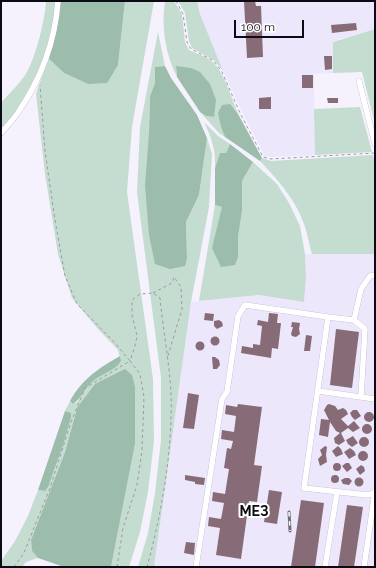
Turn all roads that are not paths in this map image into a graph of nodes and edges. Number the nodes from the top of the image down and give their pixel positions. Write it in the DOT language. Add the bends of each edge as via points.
graph roads {
  1 [pos="58,1"];
  2 [pos="359,81"];
  3 [pos="1,133"];
  4 [pos="375,144"];
  5 [pos="375,275"];
  6 [pos="328,317"];
  7 [pos="354,320"];
  8 [pos="318,391"];
  9 [pos="361,397"];
  10 [pos="375,399"];
  11 [pos="375,491"];
  12 [pos="337,492"];
  13 [pos="196,567"];
  14 [pos="325,567"];
  15 [pos="364,567"];
  1 -- 3 [label="lane" via="47,56 16,114"];
  2 -- 4 [label="lane"];
  5 -- 7 [label="lane" via="370,276 361,289"];
  6 -- 7 [label="lane"];
  6 -- 8 [label="lane"];
  6 -- 13 [label="lane" via="245,305 238,316 227,392 222,399"];
  7 -- 9 [label="lane" via="366,329"];
  8 -- 9 [label="lane"];
  8 -- 12 [label="lane" via="304,488"];
  9 -- 10 [label="lane"];
  11 -- 12 [label="lane" via="367,495"];
  11 -- 15 [label="lane"];
  12 -- 14 [label="lane"];
}
